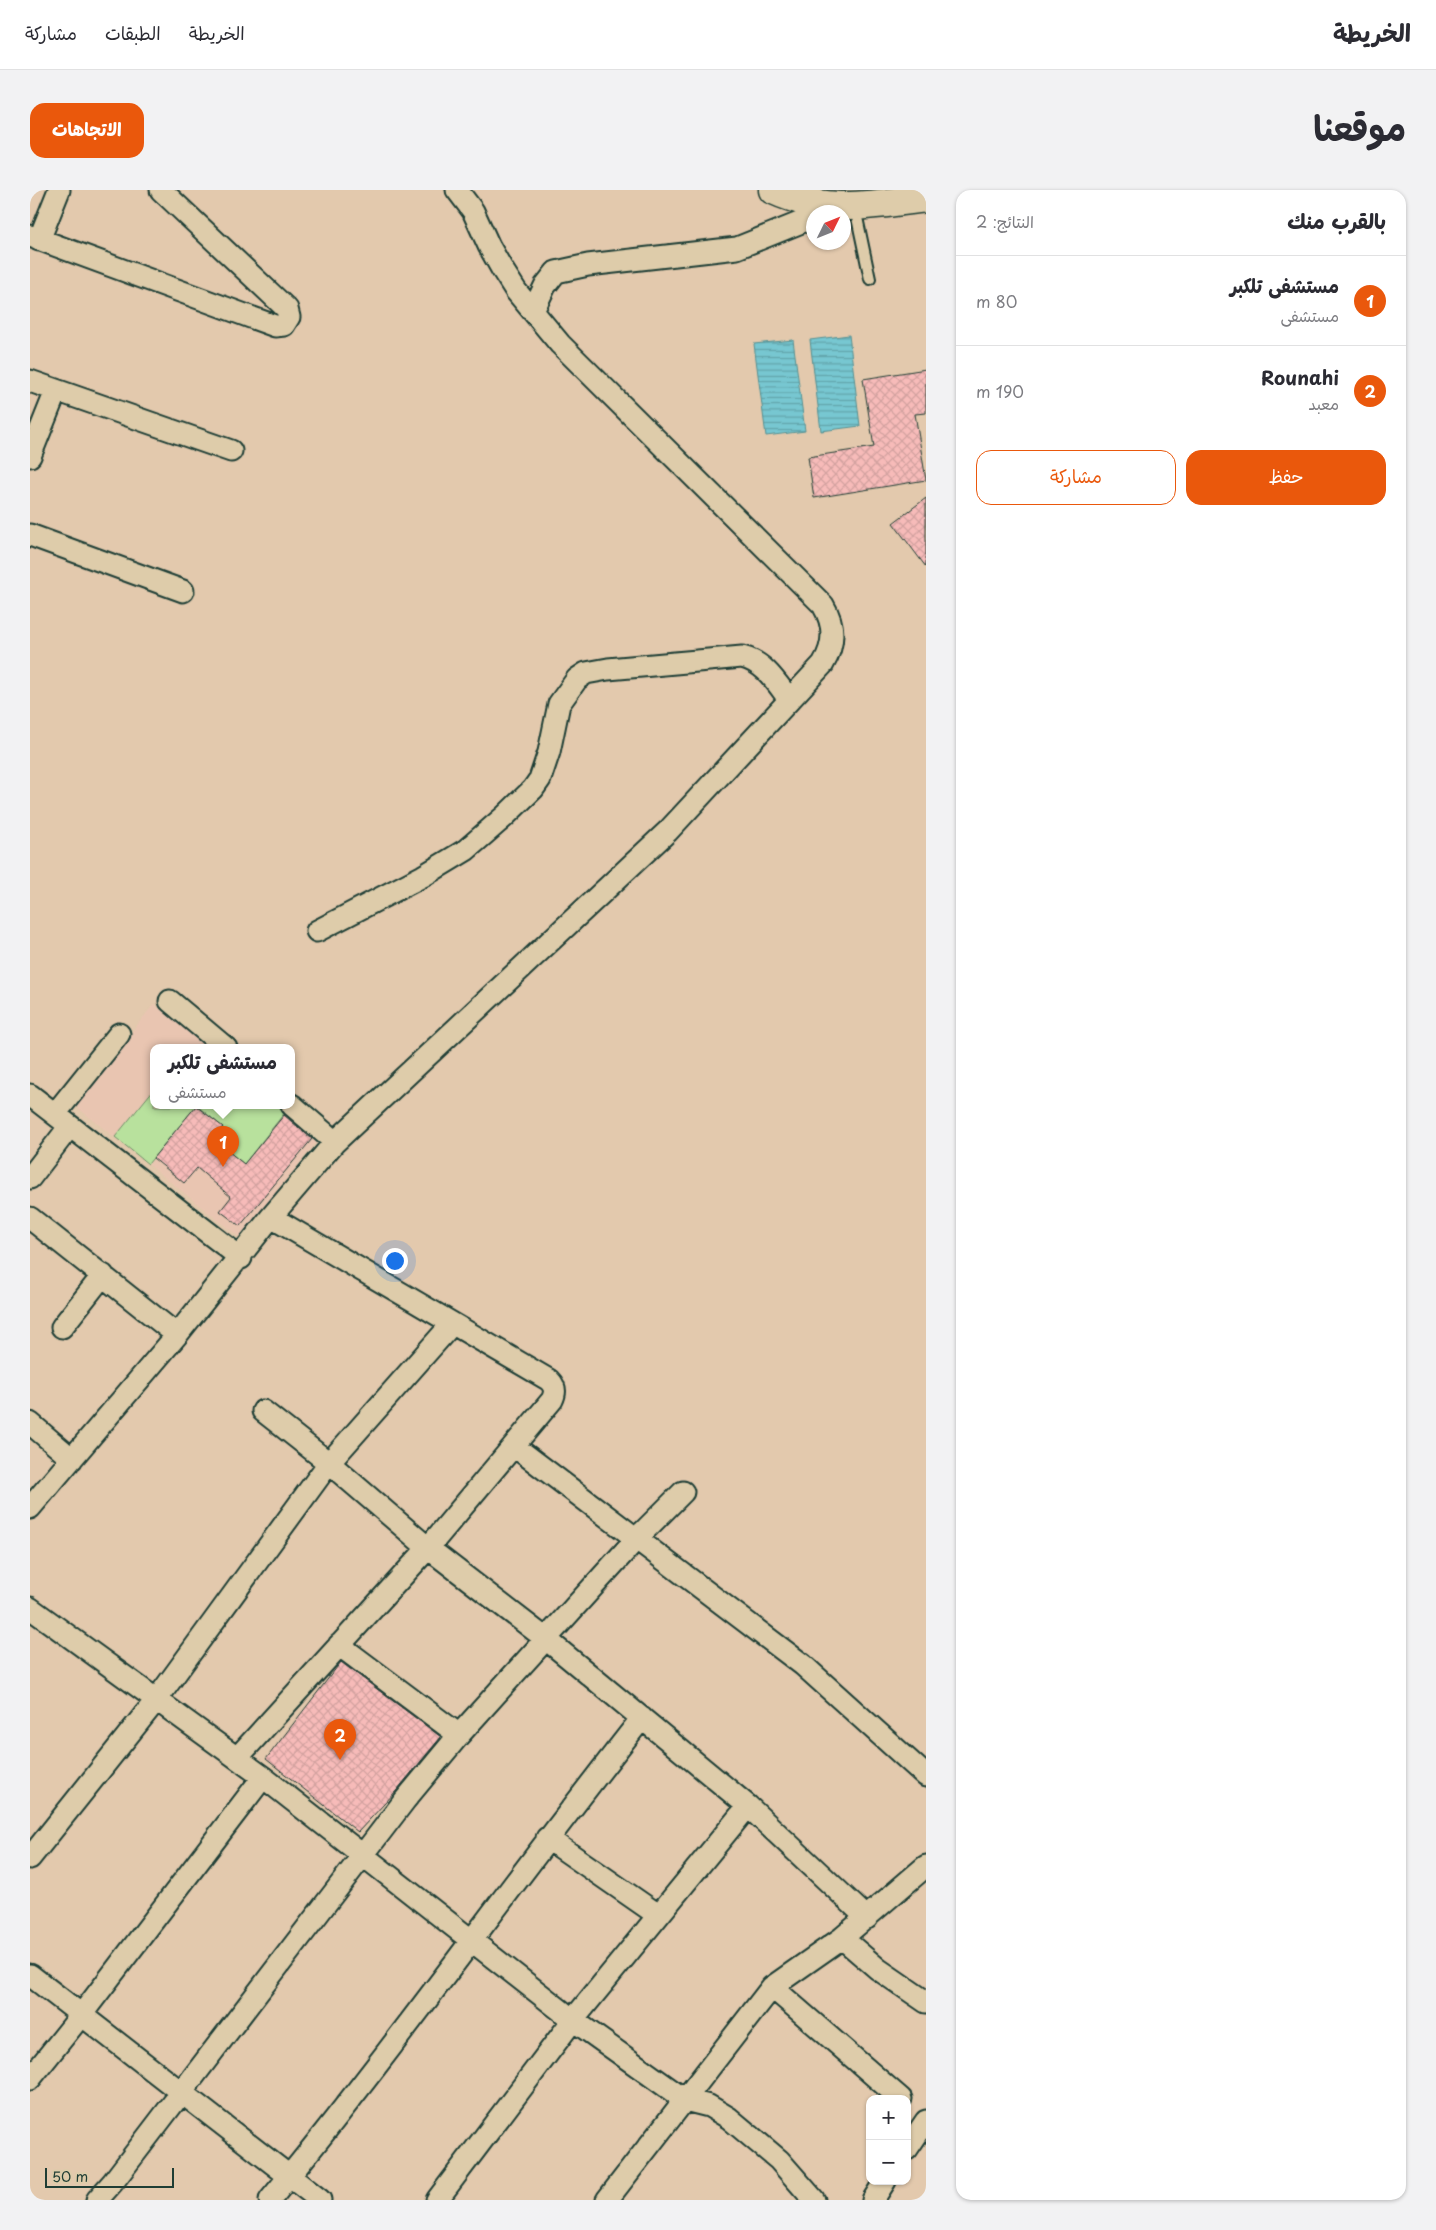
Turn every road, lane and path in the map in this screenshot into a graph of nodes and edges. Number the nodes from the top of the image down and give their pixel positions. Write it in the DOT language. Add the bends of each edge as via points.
graph roads {
  1 [pos="59,190"];
  2 [pos="161,190"];
  3 [pos="457,190"];
  4 [pos="773,190"];
  5 [pos="926,198"];
  6 [pos="814,205"];
  7 [pos="851,208"];
  8 [pos="806,221"];
  9 [pos="35,238"];
  10 [pos="851,244"];
  11 [pos="870,279"];
  12 [pos="533,311"];
  13 [pos="30,381"];
  14 [pos="56,390"];
  15 [pos="231,451"];
  16 [pos="30,456"];
  17 [pos="30,535"];
  18 [pos="183,591"];
  19 [pos="789,699"];
  20 [pos="318,931"];
  21 [pos="170,1001"];
  22 [pos="119,1034"];
  23 [pos="221,1044"];
  24 [pos="30,1095"];
  25 [pos="295,1108"];
  26 [pos="63,1120"];
  27 [pos="335,1142"];
  28 [pos="30,1178"];
  29 [pos="30,1218"];
  30 [pos="271,1218"];
  31 [pos="241,1258"];
  32 [pos="103,1275"];
  33 [pos="452,1324"];
  34 [pos="62,1327"];
  35 [pos="177,1335"];
  36 [pos="263,1411"];
  37 [pos="30,1423"];
  38 [pos="514,1446"];
  39 [pos="72,1459"];
  40 [pos="329,1463"];
  41 [pos="683,1492"];
  42 [pos="30,1508"];
  43 [pos="637,1538"];
  44 [pos="428,1548"];
  45 [pos="30,1608"];
  46 [pos="546,1639"];
  47 [pos="339,1645"];
  48 [pos="157,1699"];
  49 [pos="642,1718"];
  50 [pos="459,1735"];
  51 [pos="237,1758"];
  52 [pos="926,1776"];
  53 [pos="263,1777"];
  54 [pos="748,1806"];
  55 [pos="548,1838"];
  56 [pos="362,1854"];
  57 [pos="30,1858"];
  58 [pos="926,1866"];
  59 [pos="658,1915"];
  60 [pos="867,1918"];
  61 [pos="842,1938"];
  62 [pos="472,1942"];
  63 [pos="30,1975"];
  64 [pos="772,1987"];
  65 [pos="926,2002"];
  66 [pos="82,2014"];
  67 [pos="573,2020"];
  68 [pos="30,2079"];
  69 [pos="181,2092"];
  70 [pos="896,2095"];
  71 [pos="685,2100"];
  72 [pos="911,2107"];
  73 [pos="926,2120"];
  74 [pos="911,2143"];
  75 [pos="290,2176"];
  76 [pos="882,2185"];
  77 [pos="97,2200"];
  78 [pos="270,2200"];
  79 [pos="320,2200"];
  80 [pos="437,2200"];
  81 [pos="607,2200"];
  82 [pos="814,2200"];
  83 [pos="872,2200"];
  1 -- 9 [label="street"];
  2 -- 9 [label="street" via="287,309 289,318 284,325 275,326"];
  3 -- 12 [label="street" via="472,211 502,269"];
  4 -- 6 [label="main road"];
  5 -- 7 [label="main road"];
  8 -- 12 [label="street" via="737,248 588,265 556,272"];
  10 -- 11 [label="lane"];
  12 -- 19 [label="street" via="574,359 823,605 832,624 828,655"];
  13 -- 14 [label="street"];
  14 -- 15 [label="street"];
  14 -- 16 [label="street"];
  17 -- 18 [label="street"];
  19 -- 20 [label="street" via="761,665 742,657 586,673 577,679 559,704 540,779 504,817 466,850"];
  19 -- 27 [label="street" via="668,831"];
  21 -- 23 [label="street"];
  22 -- 26 [label="street"];
  24 -- 26 [label="street"];
  25 -- 27 [label="street"];
  26 -- 28 [label="street"];
  26 -- 31 [label="street"];
  27 -- 30 [label="street"];
  29 -- 32 [label="street"];
  30 -- 31 [label="street"];
  30 -- 33 [label="street"];
  31 -- 35 [label="street"];
  32 -- 34 [label="street"];
  32 -- 35 [label="street"];
  33 -- 38 [label="street" via="552,1384 552,1400"];
  33 -- 40 [label="street"];
  35 -- 39 [label="street"];
  36 -- 40 [label="street"];
  37 -- 39 [label="street"];
  38 -- 43 [label="street"];
  38 -- 44 [label="street"];
  39 -- 42 [label="street"];
  40 -- 44 [label="street"];
  40 -- 48 [label="street"];
  41 -- 43 [label="street"];
  43 -- 46 [label="street"];
  43 -- 52 [label="street" via="804,1665"];
  44 -- 46 [label="street"];
  44 -- 47 [label="street"];
  45 -- 48 [label="street"];
  46 -- 49 [label="street"];
  46 -- 50 [label="street"];
  47 -- 50 [label="street"];
  47 -- 51 [label="street"];
  48 -- 51 [label="street"];
  48 -- 57 [label="street"];
  49 -- 54 [label="street"];
  49 -- 55 [label="street"];
  50 -- 56 [label="street"];
  51 -- 53 [label="street"];
  53 -- 56 [label="street"];
  53 -- 66 [label="street"];
  54 -- 59 [label="street"];
  54 -- 60 [label="street"];
  55 -- 59 [label="street"];
  55 -- 62 [label="street"];
  56 -- 62 [label="street"];
  56 -- 69 [label="street"];
  58 -- 60 [label="street"];
  59 -- 67 [label="street"];
  60 -- 61 [label="street"];
  61 -- 64 [label="street"];
  61 -- 65 [label="street" via="878,1969"];
  62 -- 67 [label="street"];
  62 -- 75 [label="street"];
  63 -- 66 [label="street"];
  64 -- 70 [label="street"];
  64 -- 71 [label="street"];
  66 -- 68 [label="street"];
  66 -- 69 [label="street"];
  67 -- 71 [label="street"];
  67 -- 80 [label="street"];
  69 -- 75 [label="street"];
  69 -- 77 [label="street"];
  71 -- 81 [label="street"];
  71 -- 82 [label="street" via="709,2106 729,2118 779,2160"];
  72 -- 73 [label="street"];
  73 -- 74 [label="street"];
  75 -- 78 [label="street"];
  75 -- 79 [label="street"];
  76 -- 83 [label="street"];
}
